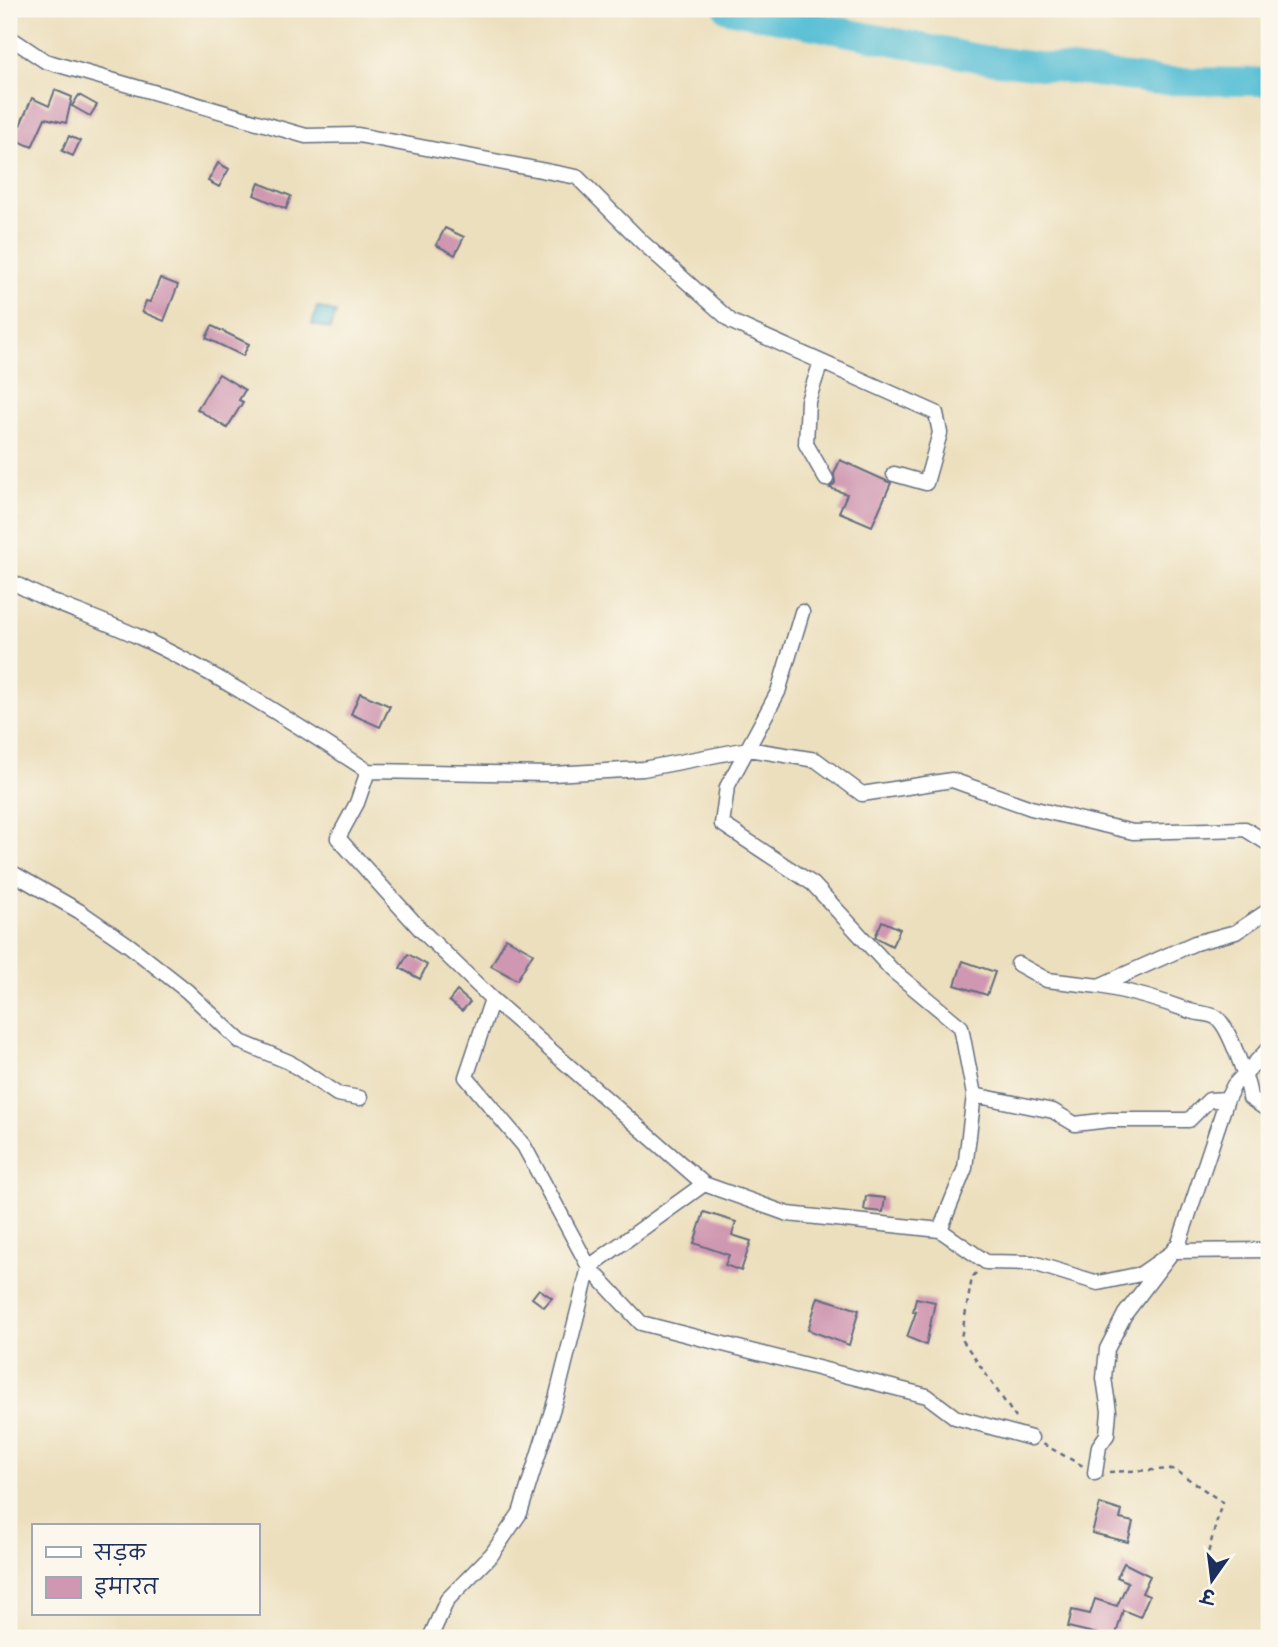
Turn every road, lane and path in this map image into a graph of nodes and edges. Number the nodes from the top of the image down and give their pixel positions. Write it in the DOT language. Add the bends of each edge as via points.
graph roads {
  1 [pos="9,37"];
  2 [pos="821,362"];
  3 [pos="894,474"];
  4 [pos="825,479"];
  5 [pos="9,580"];
  6 [pos="802,612"];
  7 [pos="748,749"];
  8 [pos="368,771"];
  9 [pos="1269,844"];
  10 [pos="9,871"];
  11 [pos="1269,911"];
  12 [pos="1018,964"];
  13 [pos="1099,986"];
  14 [pos="492,999"];
  15 [pos="1269,1048"];
  16 [pos="1243,1075"];
  17 [pos="974,1095"];
  18 [pos="360,1098"];
  19 [pos="1227,1100"];
  20 [pos="1269,1111"];
  21 [pos="704,1184"];
  22 [pos="940,1230"];
  23 [pos="1269,1250"];
  24 [pos="1163,1260"];
  25 [pos="986,1262"];
  26 [pos="589,1267"];
  27 [pos="1031,1438"];
  28 [pos="1096,1473"];
  29 [pos="1205,1564"];
  30 [pos="430,1638"];
  1 -- 2 [label="street" via="46,61 306,136 358,135 577,177 732,322"];
  2 -- 3 [label="street" via="936,413 940,433 926,483"];
  2 -- 4 [label="street" via="808,401 806,444"];
  5 -- 8 [label="street" via="40,598 136,636 269,706"];
  6 -- 7 [label="street" via="778,692"];
  7 -- 8 [label="street" via="630,770 552,774"];
  7 -- 9 [label="street" via="816,760 862,794 952,780 1031,808 1133,832 1245,829"];
  7 -- 17 [label="street" via="727,787 722,824 813,884 892,970 961,1027"];
  8 -- 14 [label="street" via="338,838 421,930"];
  10 -- 18 [label="street" via="130,946 241,1042 289,1062 337,1094"];
  11 -- 13 [label="street" via="1236,932 1195,943"];
  12 -- 13 [label="street" via="1046,980"];
  13 -- 16 [label="street" via="1215,1016 1224,1026"];
  14 -- 21 [label="street"];
  14 -- 26 [label="street" via="466,1077 524,1146"];
  15 -- 16 [label="street"];
  16 -- 19 [label="street"];
  16 -- 20 [label="street" via="1250,1098"];
  17 -- 19 [label="street" via="1053,1111 1075,1124 1189,1120 1209,1100"];
  17 -- 22 [label="street" via="964,1168"];
  19 -- 24 [label="street" via="1179,1243"];
  21 -- 22 [label="street" via="788,1214"];
  21 -- 26 [label="street"];
  22 -- 25 [label="street"];
  23 -- 24 [label="street" via="1174,1251"];
  24 -- 25 [label="street" via="1140,1274 1098,1283 1034,1263"];
  24 -- 28 [label="street" via="1107,1349 1104,1378 1110,1411"];
  25 -- 27 [label="path" via="972,1278 961,1338"];
  26 -- 27 [label="street" via="641,1323 927,1396 955,1417"];
  26 -- 30 [label="street" via="557,1395 520,1513 492,1554 447,1600"];
  27 -- 28 [label="path"];
  28 -- 29 [label="path" via="1174,1469 1222,1502"];
}
